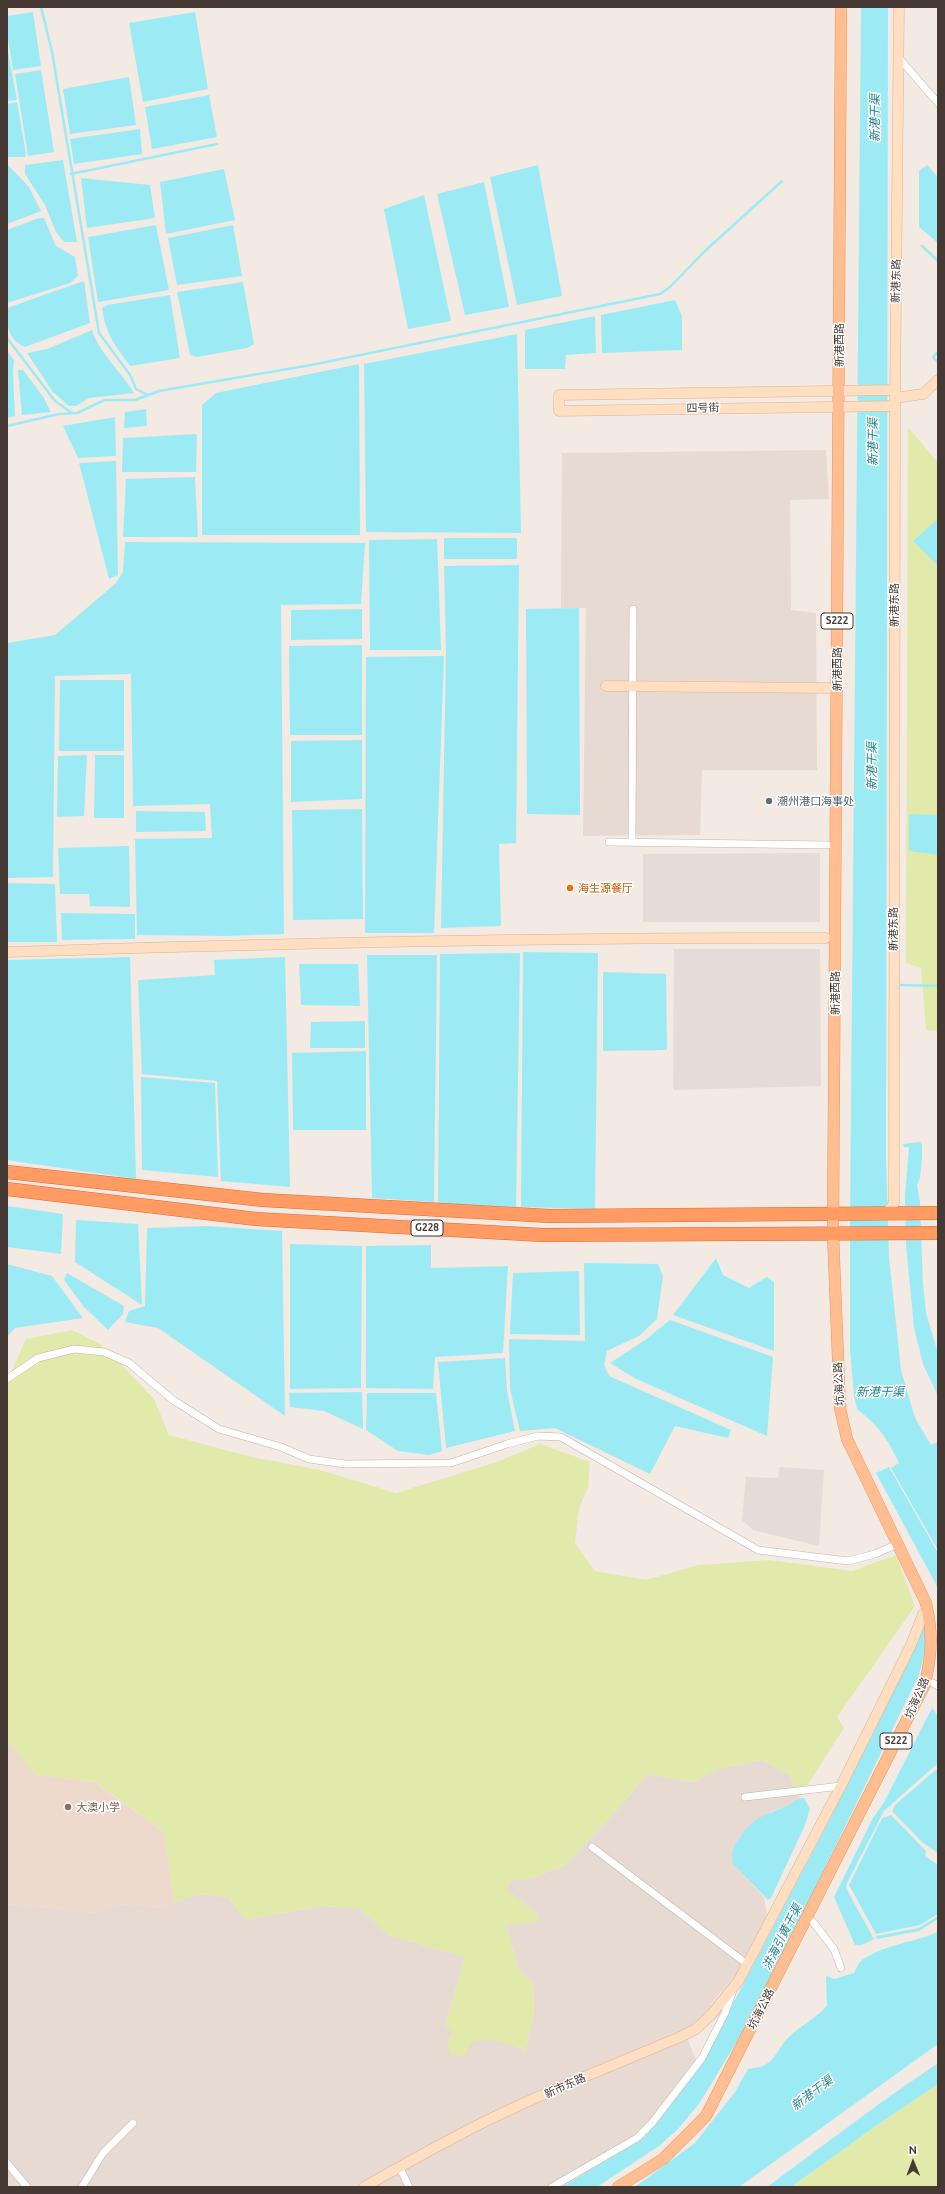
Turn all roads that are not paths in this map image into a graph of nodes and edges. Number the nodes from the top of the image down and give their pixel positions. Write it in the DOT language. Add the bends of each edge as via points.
graph roads {
  1 [pos="841,7"];
  2 [pos="899,7"];
  3 [pos="899,58"];
  4 [pos="938,103"];
  5 [pos="938,380"];
  6 [pos="895,398"];
  7 [pos="633,610"];
  8 [pos="606,686"];
  9 [pos="633,687"];
  10 [pos="829,688"];
  11 [pos="609,842"];
  12 [pos="632,842"];
  13 [pos="828,845"];
  14 [pos="826,938"];
  15 [pos="7,952"];
  16 [pos="7,1172"];
  17 [pos="23,1174"];
  18 [pos="7,1189"];
  19 [pos="21,1191"];
  20 [pos="894,1210"];
  21 [pos="938,1213"];
  22 [pos="838,1215"];
  23 [pos="938,1232"];
  24 [pos="833,1234"];
  25 [pos="7,1378"];
  26 [pos="893,1546"];
  27 [pos="923,1614"];
  28 [pos="841,1786"];
  29 [pos="745,1797"];
  30 [pos="592,1847"];
  31 [pos="813,1922"];
  32 [pos="747,1964"];
  33 [pos="841,1968"];
  34 [pos="733,1990"];
  35 [pos="133,2123"];
  36 [pos="7,2163"];
  37 [pos="400,2166"];
  38 [pos="26,2187"];
  39 [pos="82,2187"];
  40 [pos="364,2187"];
  41 [pos="410,2187"];
  42 [pos="552,2187"];
  43 [pos="618,2187"];
  1 -- 22 [label="main road, 新港西路 / S222"];
  2 -- 3 [label="street, 新港东路"];
  3 -- 4 [label="street"];
  3 -- 6 [label="street, 新港东路"];
  5 -- 6 [label="street" via="924,394"];
  6 -- 6 [label="street, 四号街" via="847,406 559,411 559,395 846,390"];
  6 -- 20 [label="street, 新港东路"];
  7 -- 9 [label="street"];
  8 -- 9 [label="street"];
  9 -- 10 [label="street"];
  9 -- 12 [label="street"];
  11 -- 12 [label="street"];
  12 -- 13 [label="street"];
  14 -- 15 [label="street" via="425,941"];
  16 -- 17 [label="highway, G228"];
  17 -- 19 [label="highway"];
  17 -- 22 [label="highway, G228" via="263,1200 550,1216"];
  18 -- 19 [label="highway, G228"];
  19 -- 24 [label="highway, G228" via="256,1219 542,1235"];
  20 -- 21 [label="highway" via="923,1214"];
  20 -- 22 [label="highway, G228"];
  22 -- 24 [label="main road, 新港西路 / S222"];
  23 -- 24 [label="highway, G228"];
  24 -- 43 [label="main road, 坑海公路 / S222" via="840,1408 847,1439 926,1603 932,1629 931,1656 925,1684 706,2116 663,2159"];
  25 -- 26 [label="street" via="38,1358 74,1349 104,1352 129,1363 173,1400 219,1429 281,1447 309,1459 345,1464 451,1463 538,1436 561,1437 758,1550 848,1561"];
  27 -- 28 [label="street, 新市东路" via="911,1645"];
  28 -- 29 [label="street"];
  28 -- 32 [label="street, 新市东路"];
  30 -- 32 [label="street"];
  31 -- 33 [label="street" via="834,1949"];
  32 -- 34 [label="street, 新市东路"];
  34 -- 37 [label="street, 新市东路" via="696,2029 487,2120"];
  34 -- 42 [label="street" via="725,2013 702,2058 652,2122 637,2138"];
  35 -- 39 [label="street" via="103,2153"];
  36 -- 38 [label="street"];
  37 -- 40 [label="street, 新市东路"];
  37 -- 41 [label="street"];
}
